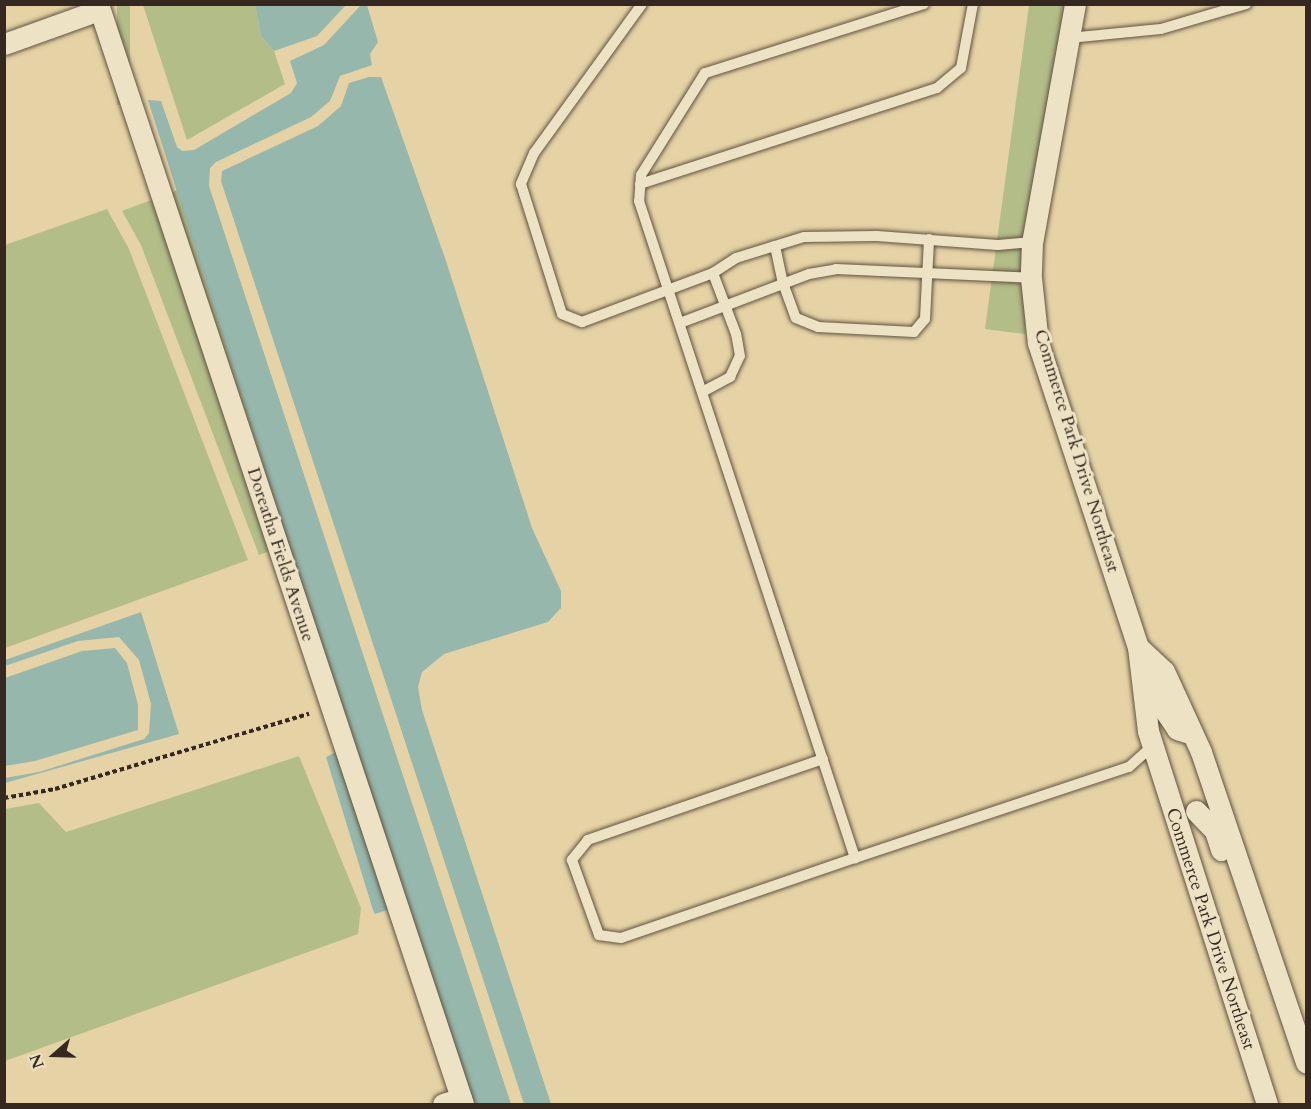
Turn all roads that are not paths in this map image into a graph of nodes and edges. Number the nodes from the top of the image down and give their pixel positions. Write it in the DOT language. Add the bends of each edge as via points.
graph roads {
  1 [pos="642,4"];
  2 [pos="924,4"];
  3 [pos="973,4"];
  4 [pos="1075,4"];
  5 [pos="1246,4"];
  6 [pos="99,7"];
  7 [pos="1069,38"];
  8 [pos="4,44"];
  9 [pos="640,184"];
  10 [pos="929,239"];
  11 [pos="1032,242"];
  12 [pos="775,246"];
  13 [pos="927,272"];
  14 [pos="714,273"];
  15 [pos="1031,278"];
  16 [pos="783,283"];
  17 [pos="668,290"];
  18 [pos="725,305"];
  19 [pos="680,323"];
  20 [pos="704,391"];
  21 [pos="1138,647"];
  22 [pos="1152,746"];
  23 [pos="822,759"];
  24 [pos="1216,799"];
  25 [pos="1196,811"];
  26 [pos="1173,818"];
  27 [pos="855,858"];
  28 [pos="1275,970"];
  29 [pos="1306,1063"];
  30 [pos="455,1102"];
  31 [pos="1267,1104"];
  1 -- 17 [label="lane" via="534,153 521,184 562,314 582,322"];
  2 -- 9 [label="lane" via="705,74 641,175"];
  3 -- 9 [label="lane" via="961,68 937,88"];
  4 -- 7 [label="street, Commerce Park Drive Northeast"];
  5 -- 7 [label="lane" via="1161,29"];
  6 -- 8 [label="street"];
  6 -- 30 [label="street, Doreatha Fields Avenue"];
  7 -- 11 [label="street, Commerce Park Drive Northeast"];
  9 -- 17 [label="lane" via="639,201"];
  10 -- 11 [label="lane" via="998,245"];
  10 -- 12 [label="lane" via="804,237"];
  10 -- 13 [label="lane"];
  11 -- 15 [label="street, Commerce Park Drive Northeast"];
  12 -- 14 [label="lane" via="736,258"];
  12 -- 16 [label="lane"];
  13 -- 15 [label="lane"];
  13 -- 16 [label="lane" via="836,269"];
  13 -- 16 [label="lane" via="925,319 914,332 818,327 796,318"];
  14 -- 17 [label="lane"];
  14 -- 18 [label="lane"];
  15 -- 21 [label="street, Commerce Park Drive Northeast" via="1038,343"];
  16 -- 18 [label="lane"];
  17 -- 19 [label="lane"];
  18 -- 19 [label="lane"];
  18 -- 20 [label="lane" via="740,356 730,376"];
  19 -- 20 [label="lane"];
  20 -- 23 [label="lane"];
  21 -- 22 [label="street, Commerce Park Drive Northeast"];
  21 -- 24 [label="street, Commerce Park Drive Northeast" via="1164,671"];
  22 -- 26 [label="street, Commerce Park Drive Northeast"];
  22 -- 27 [label="lane" via="1129,767"];
  23 -- 27 [label="lane"];
  23 -- 27 [label="lane" via="588,840 572,860 599,935 621,938"];
  24 -- 25 [label="street"];
  24 -- 28 [label="street, Commerce Park Drive Northeast"];
  25 -- 26 [label="street"];
  25 -- 28 [label="street" via="1215,831 1254,945"];
  26 -- 31 [label="street, Commerce Park Drive Northeast"];
  28 -- 29 [label="street, Commerce Park Drive Northeast"];
}
